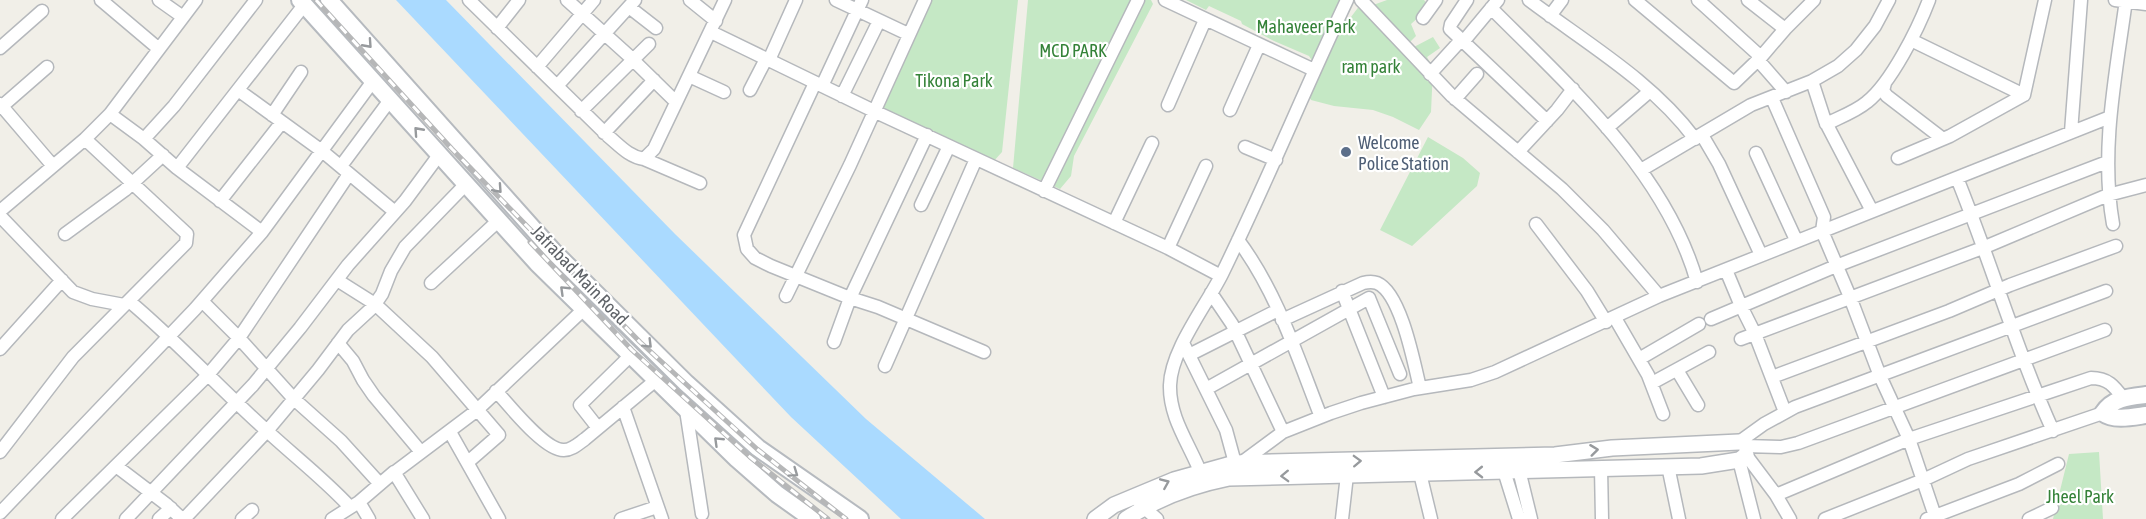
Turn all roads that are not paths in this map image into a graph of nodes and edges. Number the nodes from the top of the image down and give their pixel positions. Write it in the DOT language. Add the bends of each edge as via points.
graph roads {
  1 [pos="101,0"];
  2 [pos="159,0"];
  3 [pos="196,0"];
  4 [pos="256,0"];
  5 [pos="329,0"];
  6 [pos="469,0"];
  7 [pos="518,0"];
  8 [pos="567,0"];
  9 [pos="594,0"];
  10 [pos="690,0"];
  11 [pos="725,0"];
  12 [pos="796,0"];
  13 [pos="836,0"];
  14 [pos="925,0"];
  15 [pos="1138,0"];
  16 [pos="1165,0"];
  17 [pos="1347,0"];
  18 [pos="1361,0"];
  19 [pos="1436,0"];
  20 [pos="1467,0"];
  21 [pos="1529,0"];
  22 [pos="1562,0"];
  23 [pos="1635,0"];
  24 [pos="1698,0"];
  25 [pos="1748,0"];
  26 [pos="1814,0"];
  27 [pos="1888,0"];
  28 [pos="1929,0"];
  29 [pos="2045,0"];
  30 [pos="2081,0"];
  31 [pos="2122,1"];
  32 [pos="302,2"];
  33 [pos="632,3"];
  34 [pos="1495,4"];
  35 [pos="2146,4"];
  36 [pos="860,6"];
  37 [pos="42,11"];
  38 [pos="582,14"];
  39 [pos="1550,16"];
  40 [pos="183,17"];
  41 [pos="1423,18"];
  42 [pos="1205,20"];
  43 [pos="879,21"];
  44 [pos="713,26"];
  45 [pos="496,28"];
  46 [pos="656,28"];
  47 [pos="1785,29"];
  48 [pos="605,34"];
  49 [pos="909,34"];
  50 [pos="1911,40"];
  51 [pos="1462,41"];
  52 [pos="649,44"];
  53 [pos="1259,45"];
  54 [pos="0,48"];
  55 [pos="159,49"];
  56 [pos="633,59"];
  57 [pos="767,59"];
  58 [pos="1760,59"];
  59 [pos="47,67"];
  60 [pos="537,67"];
  61 [pos="1314,70"];
  62 [pos="301,72"];
  63 [pos="1430,74"];
  64 [pos="1477,74"];
  65 [pos="689,76"];
  66 [pos="654,80"];
  67 [pos="373,81"];
  68 [pos="1812,81"];
  69 [pos="1885,83"];
  70 [pos="818,84"];
  71 [pos="557,86"];
  72 [pos="1572,89"];
  73 [pos="238,90"];
  74 [pos="750,90"];
  75 [pos="1650,91"];
  76 [pos="724,92"];
  77 [pos="1786,92"];
  78 [pos="2024,95"];
  79 [pos="842,96"];
  80 [pos="1772,98"];
  81 [pos="1455,99"];
  82 [pos="390,100"];
  83 [pos="676,102"];
  84 [pos="1168,105"];
  85 [pos="1,106"];
  86 [pos="1230,110"];
  87 [pos="581,111"];
  88 [pos="873,111"];
  89 [pos="110,114"];
  90 [pos="2110,117"];
  91 [pos="277,118"];
  92 [pos="1548,121"];
  93 [pos="1826,124"];
  94 [pos="1607,128"];
  95 [pos="2071,132"];
  96 [pos="604,133"];
  97 [pos="927,135"];
  98 [pos="1699,137"];
  99 [pos="85,139"];
  100 [pos="144,139"];
  101 [pos="1943,139"];
  102 [pos="1152,143"];
  103 [pos="949,146"];
  104 [pos="1245,147"];
  105 [pos="322,151"];
  106 [pos="1518,152"];
  107 [pos="1756,153"];
  108 [pos="439,154"];
  109 [pos="163,155"];
  110 [pos="1898,158"];
  111 [pos="644,159"];
  112 [pos="976,159"];
  113 [pos="1276,160"];
  114 [pos="2108,162"];
  115 [pos="53,166"];
  116 [pos="1206,166"];
  117 [pos="177,168"];
  118 [pos="345,170"];
  119 [pos="1641,170"];
  120 [pos="1957,178"];
  121 [pos="132,183"];
  122 [pos="700,183"];
  123 [pos="466,184"];
  124 [pos="2145,187"];
  125 [pos="1044,191"];
  126 [pos="2108,195"];
  127 [pos="220,201"];
  128 [pos="921,205"];
  129 [pos="0,211"];
  130 [pos="1872,211"];
  131 [pos="395,212"];
  132 [pos="1971,213"];
  133 [pos="498,221"];
  134 [pos="2,223"];
  135 [pos="1114,223"];
  136 [pos="1536,224"];
  137 [pos="2113,224"];
  138 [pos="1822,231"];
  139 [pos="262,232"];
  140 [pos="65,234"];
  141 [pos="1238,240"];
  142 [pos="1796,240"];
  143 [pos="2116,246"];
  144 [pos="1985,247"];
  145 [pos="1168,248"];
  146 [pos="1761,255"];
  147 [pos="1836,266"];
  148 [pos="1726,270"];
  149 [pos="797,276"];
  150 [pos="1221,276"];
  151 [pos="62,280"];
  152 [pos="337,280"];
  153 [pos="1697,282"];
  154 [pos="431,283"];
  155 [pos="2000,290"];
  156 [pos="1342,291"];
  157 [pos="2106,291"];
  158 [pos="1211,293"];
  159 [pos="786,296"];
  160 [pos="1659,296"];
  161 [pos="1850,297"];
  162 [pos="850,298"];
  163 [pos="202,301"];
  164 [pos="127,303"];
  165 [pos="375,304"];
  166 [pos="1741,306"];
  167 [pos="1349,308"];
  168 [pos="584,309"];
  169 [pos="1280,315"];
  170 [pos="907,319"];
  171 [pos="1711,319"];
  172 [pos="1610,320"];
  173 [pos="1699,324"];
  174 [pos="2012,326"];
  175 [pos="2106,330"];
  176 [pos="1236,332"];
  177 [pos="1755,334"];
  178 [pos="168,335"];
  179 [pos="239,338"];
  180 [pos="1741,339"];
  181 [pos="1291,341"];
  182 [pos="834,342"];
  183 [pos="1866,342"];
  184 [pos="338,343"];
  185 [pos="1184,343"];
  186 [pos="0,349"];
  187 [pos="984,352"];
  188 [pos="1708,352"];
  189 [pos="631,355"];
  190 [pos="1189,355"];
  191 [pos="1639,359"];
  192 [pos="2024,360"];
  193 [pos="1250,364"];
  194 [pos="885,366"];
  195 [pos="267,367"];
  196 [pos="1677,370"];
  197 [pos="1400,374"];
  198 [pos="207,376"];
  199 [pos="1880,376"];
  200 [pos="1772,377"];
  201 [pos="656,380"];
  202 [pos="1652,383"];
  203 [pos="1420,388"];
  204 [pos="1206,389"];
  205 [pos="496,391"];
  206 [pos="2146,395"];
  207 [pos="1384,397"];
  208 [pos="2038,397"];
  209 [pos="2123,398"];
  210 [pos="294,399"];
  211 [pos="237,402"];
  212 [pos="1698,405"];
  213 [pos="623,406"];
  214 [pos="1896,407"];
  215 [pos="478,409"];
  216 [pos="686,410"];
  217 [pos="1785,411"];
  218 [pos="2103,413"];
  219 [pos="1663,414"];
  220 [pos="2146,415"];
  221 [pos="1321,417"];
  222 [pos="598,428"];
  223 [pos="267,431"];
  224 [pos="2053,431"];
  225 [pos="450,432"];
  226 [pos="1283,432"];
  227 [pos="1910,439"];
  228 [pos="1742,450"];
  229 [pos="0,452"];
  230 [pos="421,452"];
  231 [pos="468,462"];
  232 [pos="1555,462"];
  233 [pos="1238,463"];
  234 [pos="2058,464"];
  235 [pos="116,466"];
  236 [pos="1418,466"];
  237 [pos="1668,466"];
  238 [pos="1601,468"];
  239 [pos="1311,469"];
  240 [pos="1512,471"];
  241 [pos="395,472"];
  242 [pos="1347,475"];
  243 [pos="1202,477"];
  244 [pos="1923,480"];
  245 [pos="380,484"];
  246 [pos="152,493"];
  247 [pos="1776,495"];
  248 [pos="1138,503"];
  249 [pos="354,505"];
  250 [pos="657,507"];
  251 [pos="171,508"];
  252 [pos="2052,508"];
  253 [pos="252,510"];
  254 [pos="0,512"];
  255 [pos="702,514"];
  256 [pos="1932,518"];
  257 [pos="62,519"];
  258 [pos="126,519"];
  259 [pos="159,519"];
  260 [pos="183,519"];
  261 [pos="242,519"];
  262 [pos="332,519"];
  263 [pos="369,519"];
  264 [pos="423,519"];
  265 [pos="499,519"];
  266 [pos="621,519"];
  267 [pos="662,519"];
  268 [pos="809,519"];
  269 [pos="860,519"];
  270 [pos="1095,519"];
  271 [pos="1126,519"];
  272 [pos="1157,519"];
  273 [pos="1342,519"];
  274 [pos="1431,519"];
  275 [pos="1519,519"];
  276 [pos="1531,519"];
  277 [pos="1602,519"];
  278 [pos="1679,519"];
  279 [pos="1754,519"];
  280 [pos="1790,519"];
  281 [pos="1825,519"];
  282 [pos="2029,519"];
  1 -- 55 [label="street"];
  2 -- 40 [label="street"];
  3 -- 40 [label="street"];
  4 -- 100 [label="street"];
  5 -- 269 [label="main road, Jafrabad Main Road, one-way" via="553,251 686,383 758,448"];
  6 -- 45 [label="street"];
  7 -- 45 [label="street"];
  8 -- 38 [label="street"];
  9 -- 38 [label="street"];
  10 -- 44 [label="street"];
  11 -- 44 [label="street"];
  12 -- 57 [label="street"];
  13 -- 36 [label="street"];
  14 -- 49 [label="street"];
  15 -- 125 [label="street"];
  16 -- 42 [label="street"];
  17 -- 61 [label="street"];
  18 -- 63 [label="street"];
  19 -- 41 [label="street"];
  20 -- 51 [label="street" via="1450,26"];
  21 -- 39 [label="street"];
  22 -- 39 [label="street"];
  23 -- 58 [label="street" via="1734,83"];
  24 -- 58 [label="street"];
  25 -- 47 [label="street"];
  26 -- 47 [label="street"];
  27 -- 68 [label="street" via="1875,26 1856,50"];
  28 -- 50 [label="street"];
  29 -- 78 [label="street"];
  30 -- 95 [label="street"];
  31 -- 35 [label="street"];
  31 -- 90 [label="street"];
  32 -- 67 [label="main road, Jafrabad Main Road"];
  32 -- 73 [label="street"];
  33 -- 46 [label="street"];
  33 -- 48 [label="street"];
  34 -- 51 [label="street"];
  34 -- 72 [label="street"];
  36 -- 43 [label="street"];
  36 -- 70 [label="street"];
  37 -- 54 [label="street"];
  38 -- 48 [label="street"];
  38 -- 60 [label="street"];
  39 -- 75 [label="street"];
  40 -- 55 [label="street"];
  42 -- 53 [label="street"];
  42 -- 84 [label="street"];
  43 -- 49 [label="street"];
  43 -- 79 [label="street"];
  44 -- 57 [label="street"];
  44 -- 65 [label="street"];
  45 -- 60 [label="street"];
  47 -- 58 [label="street"];
  48 -- 56 [label="street"];
  48 -- 71 [label="street"];
  49 -- 88 [label="street"];
  50 -- 69 [label="street"];
  50 -- 78 [label="street"];
  51 -- 63 [label="street"];
  51 -- 92 [label="street"];
  52 -- 56 [label="street"];
  53 -- 61 [label="street"];
  53 -- 86 [label="street"];
  55 -- 89 [label="street"];
  56 -- 66 [label="street"];
  56 -- 87 [label="street"];
  57 -- 70 [label="street"];
  57 -- 74 [label="street"];
  58 -- 77 [label="street"];
  59 -- 85 [label="street"];
  60 -- 71 [label="street"];
  61 -- 113 [label="street"];
  62 -- 91 [label="street"];
  63 -- 81 [label="street"];
  64 -- 81 [label="street"];
  65 -- 76 [label="street"];
  65 -- 83 [label="street"];
  66 -- 83 [label="street"];
  66 -- 96 [label="street"];
  67 -- 82 [label="main road, Jafrabad Main Road"];
  67 -- 105 [label="street"];
  68 -- 77 [label="street"];
  68 -- 93 [label="street"];
  69 -- 93 [label="street" via="1867,102"];
  69 -- 101 [label="street" via="1883,91 1887,96"];
  70 -- 79 [label="street"];
  70 -- 149 [label="street" via="744,235 747,249 755,258"];
  71 -- 87 [label="street"];
  72 -- 92 [label="street"];
  72 -- 94 [label="street"];
  73 -- 91 [label="street"];
  73 -- 117 [label="street"];
  75 -- 94 [label="street"];
  75 -- 98 [label="street"];
  77 -- 80 [label="street"];
  78 -- 101 [label="street"];
  79 -- 88 [label="street"];
  80 -- 98 [label="street" via="1751,105"];
  80 -- 138 [label="street" via="1824,217"];
  81 -- 106 [label="street"];
  108 -- 82 [label="main road, Jafrabad Main Road, one-way"];
  82 -- 118 [label="street"];
  83 -- 111 [label="street" via="654,149"];
  85 -- 115 [label="street"];
  87 -- 96 [label="street"];
  88 -- 97 [label="street"];
  88 -- 149 [label="street"];
  89 -- 99 [label="street"];
  89 -- 100 [label="street"];
  90 -- 95 [label="street"];
  90 -- 114 [label="street"];
  91 -- 105 [label="street"];
  91 -- 127 [label="street"];
  92 -- 106 [label="street"];
  93 -- 130 [label="street"];
  94 -- 119 [label="street"];
  95 -- 120 [label="street"];
  96 -- 111 [label="street" via="625,151"];
  97 -- 103 [label="street"];
  97 -- 162 [label="street"];
  98 -- 119 [label="street"];
  98 -- 146 [label="street" via="1719,164"];
  99 -- 115 [label="street"];
  99 -- 121 [label="street"];
  100 -- 109 [label="street"];
  101 -- 110 [label="street"];
  102 -- 135 [label="street"];
  103 -- 112 [label="street"];
  103 -- 128 [label="street"];
  104 -- 113 [label="street"];
  105 -- 118 [label="street"];
  105 -- 139 [label="street"];
  106 -- 160 [label="street" via="1604,230"];
  107 -- 142 [label="street"];
  108 -- 123 [label="main road, Jafrabad Main Road"];
  108 -- 131 [label="street"];
  109 -- 117 [label="street"];
  109 -- 121 [label="street"];
  111 -- 122 [label="street"];
  112 -- 125 [label="street"];
  112 -- 170 [label="street"];
  113 -- 141 [label="street"];
  114 -- 126 [label="street"];
  114 -- 132 [label="street"];
  115 -- 129 [label="street"];
  116 -- 145 [label="street"];
  117 -- 127 [label="street"];
  118 -- 131 [label="street"];
  118 -- 179 [label="street"];
  119 -- 153 [label="street" via="1682,244"];
  120 -- 130 [label="street"];
  120 -- 132 [label="street"];
  121 -- 140 [label="street"];
  121 -- 164 [label="street" via="188,237"];
  123 -- 133 [label="main road, Jafrabad Main Road"];
  123 -- 165 [label="street" via="405,247"];
  124 -- 126 [label="street"];
  125 -- 135 [label="street"];
  126 -- 137 [label="street"];
  126 -- 144 [label="street"];
  127 -- 139 [label="street"];
  130 -- 138 [label="street"];
  131 -- 152 [label="street"];
  132 -- 144 [label="street"];
  132 -- 147 [label="street"];
  133 -- 154 [label="street"];
  168 -- 133 [label="main road, Jafrabad Main Road, one-way"];
  134 -- 151 [label="street"];
  135 -- 145 [label="street"];
  136 -- 172 [label="street"];
  138 -- 142 [label="street"];
  138 -- 147 [label="street"];
  139 -- 163 [label="street"];
  141 -- 150 [label="street"];
  141 -- 169 [label="street" via="1259,268"];
  142 -- 146 [label="street"];
  143 -- 155 [label="street"];
  144 -- 155 [label="street"];
  144 -- 161 [label="street"];
  145 -- 150 [label="street"];
  146 -- 148 [label="street"];
  147 -- 161 [label="street"];
  147 -- 166 [label="street"];
  148 -- 153 [label="street"];
  148 -- 166 [label="street"];
  149 -- 159 [label="street"];
  149 -- 162 [label="street"];
  150 -- 158 [label="street"];
  151 -- 164 [label="street" via="80,295"];
  151 -- 186 [label="street"];
  152 -- 165 [label="street"];
  152 -- 195 [label="street"];
  153 -- 160 [label="street"];
  155 -- 174 [label="street"];
  155 -- 183 [label="street"];
  156 -- 167 [label="street"];
  156 -- 169 [label="street"];
  156 -- 203 [label="street" via="1370,282 1390,293 1402,320"];
  157 -- 174 [label="street"];
  158 -- 176 [label="street"];
  158 -- 185 [label="street"];
  160 -- 172 [label="street"];
  161 -- 177 [label="street"];
  161 -- 183 [label="street"];
  162 -- 170 [label="street"];
  162 -- 182 [label="street"];
  163 -- 178 [label="street"];
  163 -- 179 [label="street"];
  164 -- 178 [label="street"];
  164 -- 229 [label="street" via="73,357"];
  165 -- 184 [label="street"];
  165 -- 215 [label="street" via="432,357"];
  166 -- 171 [label="street"];
  166 -- 177 [label="street"];
  167 -- 181 [label="street"];
  167 -- 197 [label="street" via="1369,298"];
  167 -- 207 [label="street"];
  168 -- 189 [label="main road, Jafrabad Main Road"];
  168 -- 205 [label="street"];
  169 -- 176 [label="street"];
  169 -- 181 [label="street"];
  170 -- 187 [label="street"];
  170 -- 194 [label="street"];
  172 -- 191 [label="street"];
  172 -- 203 [label="street" via="1495,372"];
  173 -- 191 [label="street"];
  174 -- 192 [label="street"];
  174 -- 199 [label="street"];
  175 -- 192 [label="street"];
  176 -- 190 [label="street"];
  176 -- 193 [label="street"];
  177 -- 180 [label="street"];
  177 -- 200 [label="street"];
  178 -- 198 [label="street"];
  178 -- 254 [label="street"];
  179 -- 195 [label="street"];
  179 -- 198 [label="street"];
  181 -- 193 [label="street"];
  181 -- 221 [label="street"];
  183 -- 199 [label="street"];
  183 -- 200 [label="street"];
  184 -- 210 [label="street"];
  184 -- 230 [label="street" via="374,396"];
  185 -- 190 [label="street"];
  185 -- 243 [label="street" via="1171,369 1172,407"];
  188 -- 196 [label="street"];
  189 -- 201 [label="main road, Jafrabad Main Road"];
  189 -- 222 [label="street" via="580,405"];
  190 -- 204 [label="street"];
  191 -- 202 [label="street"];
  192 -- 208 [label="street"];
  192 -- 214 [label="street"];
  193 -- 204 [label="street"];
  193 -- 226 [label="street"];
  195 -- 210 [label="street"];
  195 -- 211 [label="street"];
  196 -- 202 [label="street"];
  196 -- 212 [label="street"];
  198 -- 211 [label="street"];
  198 -- 235 [label="street"];
  199 -- 214 [label="street"];
  199 -- 217 [label="street"];
  200 -- 217 [label="street"];
  201 -- 213 [label="street"];
  201 -- 216 [label="main road, Jafrabad Main Road"];
  202 -- 219 [label="street"];
  203 -- 207 [label="street"];
  204 -- 233 [label="street"];
  205 -- 215 [label="street"];
  205 -- 222 [label="street" via="556,449 575,447"];
  206 -- 209 [label="main road"];
  207 -- 221 [label="street"];
  208 -- 209 [label="street" via="2101,378 2113,384"];
  208 -- 224 [label="street"];
  208 -- 227 [label="street"];
  209 -- 218 [label="main road"];
  210 -- 223 [label="street"];
  210 -- 245 [label="street" via="341,441"];
  211 -- 223 [label="street"];
  211 -- 246 [label="street"];
  213 -- 222 [label="street"];
  213 -- 250 [label="street"];
  214 -- 227 [label="street"];
  214 -- 228 [label="street" via="1798,443"];
  215 -- 225 [label="street"];
  215 -- 231 [label="street" via="499,435"];
  216 -- 255 [label="street"];
  268 -- 216 [label="main road, Jafrabad Main Road, one-way"];
  217 -- 228 [label="street"];
  218 -- 220 [label="main road" via="2123,418"];
  218 -- 224 [label="street"];
  221 -- 226 [label="street"];
  223 -- 249 [label="street"];
  223 -- 260 [label="street"];
  224 -- 244 [label="street" via="1968,459"];
  225 -- 230 [label="street"];
  225 -- 231 [label="street"];
  226 -- 233 [label="street"];
  227 -- 244 [label="street"];
  227 -- 247 [label="street"];
  232 -- 228 [label="street, one-way" via="1612,448"];
  228 -- 237 [label="street" via="1701,466"];
  228 -- 247 [label="street"];
  228 -- 279 [label="street"];
  230 -- 241 [label="street"];
  231 -- 265 [label="street"];
  232 -- 236 [label="street"];
  232 -- 238 [label="street"];
  232 -- 240 [label="street"];
  233 -- 239 [label="street"];
  233 -- 243 [label="street"];
  234 -- 256 [label="street" via="2019,484"];
  235 -- 246 [label="street"];
  235 -- 257 [label="street"];
  239 -- 236 [label="street, one-way"];
  240 -- 236 [label="street, one-way"];
  236 -- 242 [label="street"];
  236 -- 274 [label="street"];
  237 -- 238 [label="street"];
  237 -- 278 [label="street"];
  238 -- 277 [label="street"];
  239 -- 242 [label="street"];
  239 -- 243 [label="street, one-way"];
  240 -- 275 [label="street"];
  240 -- 276 [label="street"];
  241 -- 245 [label="street"];
  241 -- 264 [label="street"];
  242 -- 273 [label="street"];
  243 -- 248 [label="street" via="1174,480"];
  244 -- 256 [label="street"];
  244 -- 281 [label="street"];
  245 -- 249 [label="street"];
  246 -- 251 [label="street"];
  246 -- 258 [label="street"];
  247 -- 280 [label="street"];
  248 -- 270 [label="street" via="1114,505"];
  248 -- 271 [label="street"];
  248 -- 272 [label="street"];
  249 -- 262 [label="street"];
  249 -- 263 [label="street"];
  250 -- 266 [label="street"];
  250 -- 267 [label="street"];
  251 -- 259 [label="street"];
  251 -- 260 [label="street"];
  252 -- 282 [label="street"];
  253 -- 261 [label="street"];
}
